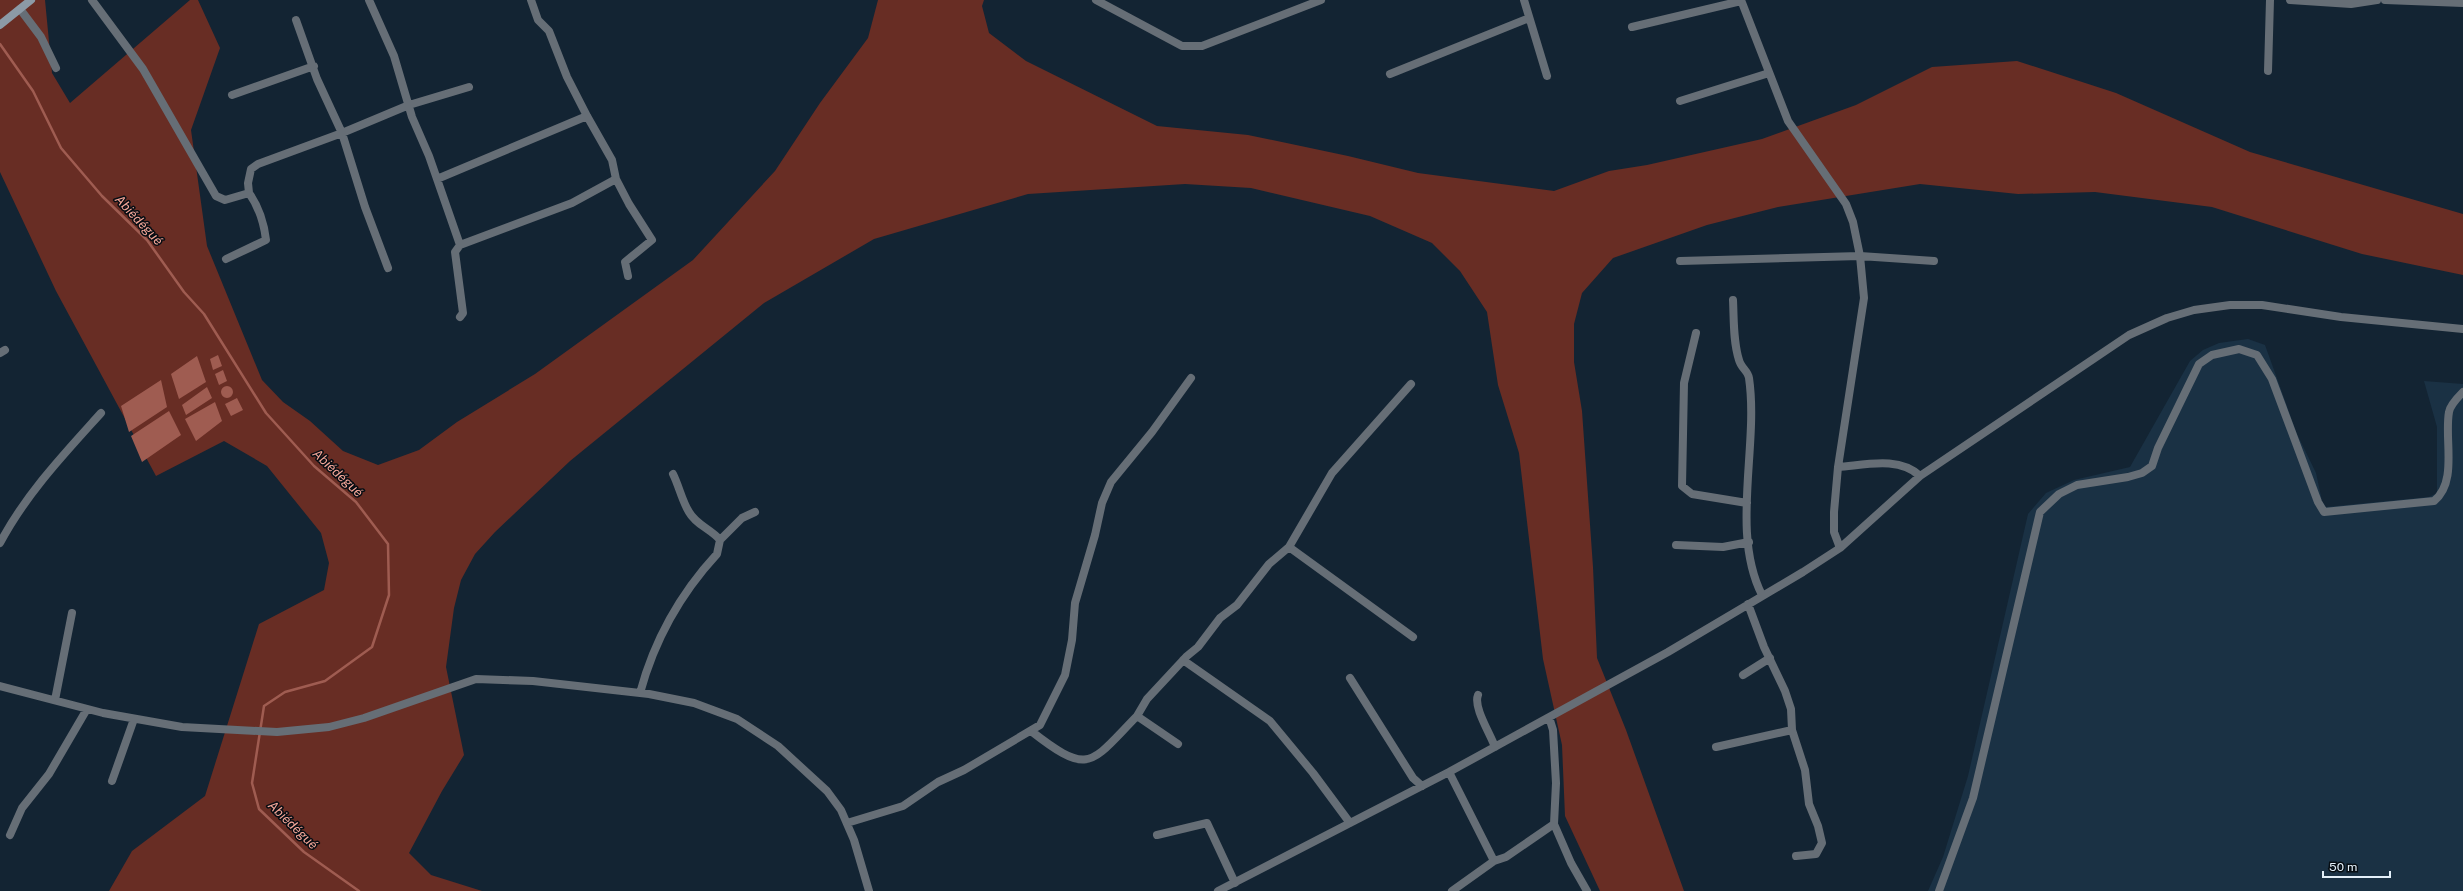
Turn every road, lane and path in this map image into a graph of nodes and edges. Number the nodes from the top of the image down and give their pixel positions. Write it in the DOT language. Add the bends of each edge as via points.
graph roads {
  1 [pos="31,0"];
  2 [pos="92,0"];
  3 [pos="369,0"];
  4 [pos="531,0"];
  5 [pos="1096,0"];
  6 [pos="1321,0"];
  7 [pos="1524,0"];
  8 [pos="2270,0"];
  9 [pos="2290,0"];
  10 [pos="2377,0"];
  11 [pos="2385,0"];
  12 [pos="1741,1"];
  13 [pos="2463,3"];
  14 [pos="20,9"];
  15 [pos="1529,18"];
  16 [pos="296,20"];
  17 [pos="0,26"];
  18 [pos="1632,27"];
  19 [pos="314,66"];
  20 [pos="56,68"];
  21 [pos="2268,72"];
  22 [pos="1769,73"];
  23 [pos="1390,74"];
  24 [pos="1547,76"];
  25 [pos="469,87"];
  26 [pos="232,95"];
  27 [pos="1680,101"];
  28 [pos="409,105"];
  29 [pos="587,116"];
  30 [pos="342,133"];
  31 [pos="437,179"];
  32 [pos="616,179"];
  33 [pos="248,193"];
  34 [pos="460,245"];
  35 [pos="1860,256"];
  36 [pos="226,259"];
  37 [pos="1680,261"];
  38 [pos="1934,261"];
  39 [pos="388,268"];
  40 [pos="628,276"];
  41 [pos="1733,300"];
  42 [pos="460,317"];
  43 [pos="2463,329"];
  44 [pos="1696,333"];
  45 [pos="1191,378"];
  46 [pos="1411,384"];
  47 [pos="2463,392"];
  48 [pos="101,413"];
  49 [pos="1838,466"];
  50 [pos="673,474"];
  51 [pos="1920,476"];
  52 [pos="1747,503"];
  53 [pos="755,512"];
  54 [pos="720,540"];
  55 [pos="1749,542"];
  56 [pos="0,543"];
  57 [pos="1676,545"];
  58 [pos="1289,547"];
  59 [pos="1840,548"];
  60 [pos="1762,595"];
  61 [pos="1748,604"];
  62 [pos="72,613"];
  63 [pos="1413,637"];
  64 [pos="1770,658"];
  65 [pos="1183,660"];
  66 [pos="1743,675"];
  67 [pos="1350,678"];
  68 [pos="0,686"];
  69 [pos="640,693"];
  70 [pos="1478,695"];
  71 [pos="55,700"];
  72 [pos="87,709"];
  73 [pos="1137,716"];
  74 [pos="1549,717"];
  75 [pos="134,719"];
  76 [pos="1792,730"];
  77 [pos="1031,731"];
  78 [pos="1178,744"];
  79 [pos="1495,747"];
  80 [pos="1716,747"];
  81 [pos="1448,772"];
  82 [pos="112,781"];
  83 [pos="1422,786"];
  84 [pos="847,823"];
  85 [pos="1350,823"];
  86 [pos="1554,824"];
  87 [pos="10,835"];
  88 [pos="1157,835"];
  89 [pos="1796,856"];
  90 [pos="1494,861"];
  91 [pos="1235,883"];
  92 [pos="869,891"];
  93 [pos="1218,891"];
  94 [pos="1452,891"];
  95 [pos="1587,891"];
  96 [pos="1939,891"];
  1 -- 14 [label="street"];
  2 -- 33 [label="street" via="143,69 216,196 225,200"];
  3 -- 28 [label="street" via="394,56"];
  4 -- 29 [label="street" via="538,20 549,31 567,77"];
  5 -- 6 [label="street" via="1182,46 1192,47 1202,46"];
  7 -- 15 [label="street"];
  8 -- 21 [label="street"];
  9 -- 10 [label="street" via="2351,4"];
  11 -- 13 [label="street"];
  12 -- 18 [label="street"];
  12 -- 22 [label="street"];
  14 -- 17 [label="street"];
  14 -- 20 [label="street" via="41,38"];
  15 -- 23 [label="street"];
  15 -- 24 [label="street"];
  16 -- 19 [label="street"];
  19 -- 26 [label="street"];
  19 -- 30 [label="street" via="317,79"];
  22 -- 27 [label="street"];
  22 -- 35 [label="street" via="1788,121 1846,204 1853,222"];
  25 -- 28 [label="street"];
  28 -- 30 [label="street"];
  28 -- 31 [label="street"];
  29 -- 31 [label="street"];
  29 -- 32 [label="street" via="612,160"];
  30 -- 33 [label="street" via="258,164 251,169"];
  30 -- 39 [label="street" via="365,207"];
  31 -- 34 [label="street"];
  32 -- 34 [label="street" via="572,203"];
  32 -- 40 [label="street" via="652,240 625,262"];
  33 -- 36 [label="street" via="259,212 266,240"];
  34 -- 42 [label="street" via="455,252 462,308"];
  35 -- 37 [label="street"];
  35 -- 38 [label="street"];
  35 -- 49 [label="street" via="1864,298"];
  41 -- 52 [label="street" via="1734,342 1739,362 1749,377 1751,412"];
  43 -- 51 [label="street" via="2341,317 2262,305 2230,305 2194,310 2167,318 2129,335"];
  44 -- 52 [label="street" via="1684,383 1682,486 1692,494"];
  45 -- 77 [label="street" via="1152,432 1111,482 1102,503 1075,603 1072,640 1065,674 1040,725"];
  46 -- 58 [label="street" via="1332,473"];
  47 -- 96 [label="street" via="2448,411 2446,475 2442,495 2434,501 2324,512 2272,379 2256,355 2239,349 2212,354 2199,364 2158,448 2152,466 2142,473 2077,485 2059,494 2040,512 1973,798"];
  48 -- 56 [label="street" via="43,478 12,520"];
  49 -- 51 [label="street" via="1895,463 1912,468"];
  49 -- 59 [label="street" via="1834,532"];
  50 -- 54 [label="street" via="689,513"];
  51 -- 59 [label="street"];
  52 -- 55 [label="street"];
  53 -- 54 [label="street" via="742,518"];
  54 -- 69 [label="street" via="717,554 696,576 680,600 653,655"];
  55 -- 57 [label="street" via="1723,547"];
  55 -- 60 [label="street" via="1754,580"];
  58 -- 63 [label="street"];
  58 -- 65 [label="street" via="1269,564 1237,605 1220,618 1198,647"];
  59 -- 60 [label="street"];
  60 -- 61 [label="street"];
  61 -- 64 [label="street"];
  61 -- 74 [label="street" via="1668,652"];
  62 -- 71 [label="street"];
  64 -- 66 [label="street"];
  64 -- 76 [label="street" via="1791,709"];
  65 -- 73 [label="street" via="1147,699"];
  65 -- 85 [label="street" via="1270,721"];
  67 -- 83 [label="street" via="1413,778"];
  68 -- 71 [label="street"];
  69 -- 75 [label="street" via="532,681 476,679 364,718 329,727 277,732 182,727"];
  69 -- 84 [label="street" via="694,703 737,719 778,746 827,791"];
  70 -- 79 [label="street" via="1478,708"];
  71 -- 72 [label="street"];
  72 -- 75 [label="street"];
  72 -- 87 [label="street" via="49,774 22,808"];
  73 -- 77 [label="street" via="1108,748 1087,760 1077,760 1058,752"];
  73 -- 78 [label="street"];
  74 -- 79 [label="street"];
  74 -- 86 [label="street" via="1553,730 1556,783"];
  75 -- 82 [label="street"];
  76 -- 80 [label="street"];
  76 -- 89 [label="street" via="1805,770 1809,804 1822,843 1816,854"];
  77 -- 84 [label="street" via="938,782 903,806"];
  79 -- 81 [label="street"];
  81 -- 83 [label="street"];
  81 -- 90 [label="street"];
  83 -- 85 [label="street"];
  84 -- 92 [label="street"];
  85 -- 91 [label="street"];
  86 -- 90 [label="street" via="1506,857"];
  86 -- 95 [label="street"];
  88 -- 91 [label="street" via="1207,823"];
  90 -- 94 [label="street"];
  91 -- 93 [label="street"];
}
